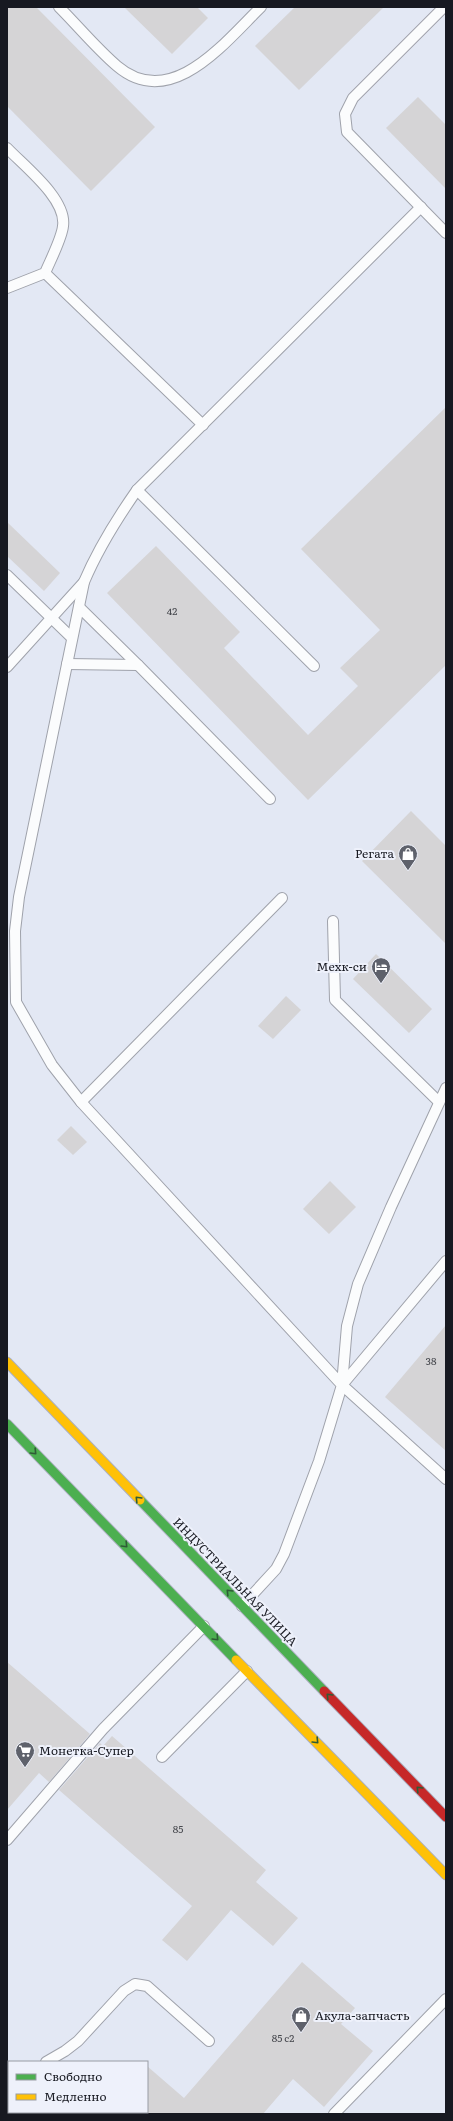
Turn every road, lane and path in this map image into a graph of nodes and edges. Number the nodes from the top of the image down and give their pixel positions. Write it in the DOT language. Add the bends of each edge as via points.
graph roads {
  1 [pos="59,7"];
  2 [pos="261,7"];
  3 [pos="444,7"];
  4 [pos="7,148"];
  5 [pos="421,207"];
  6 [pos="446,233"];
  7 [pos="46,273"];
  8 [pos="7,288"];
  9 [pos="203,425"];
  10 [pos="138,490"];
  11 [pos="7,576"];
  12 [pos="84,582"];
  13 [pos="79,607"];
  14 [pos="52,618"];
  15 [pos="72,638"];
  16 [pos="67,664"];
  17 [pos="138,666"];
  18 [pos="314,666"];
  19 [pos="7,667"];
  20 [pos="270,799"];
  21 [pos="282,898"];
  22 [pos="334,921"];
  23 [pos="7,992"];
  24 [pos="16,1002"];
  25 [pos="446,1088"];
  26 [pos="81,1102"];
  27 [pos="439,1102"];
  28 [pos="446,1261"];
  29 [pos="7,1362"];
  30 [pos="342,1385"];
  31 [pos="7,1424"];
  32 [pos="446,1479"];
  33 [pos="242,1606"];
  34 [pos="204,1626"];
  35 [pos="248,1671"];
  36 [pos="162,1757"];
  37 [pos="446,1817"];
  38 [pos="7,1840"];
  39 [pos="446,1875"];
  40 [pos="446,1999"];
  41 [pos="209,2041"];
  42 [pos="48,2061"];
  43 [pos="334,2114"];
  1 -- 2 [label="lane" via="118,67 135,77 149,81 170,80 190,72"];
  3 -- 5 [label="lane" via="353,98 345,114 347,132"];
  4 -- 7 [label="lane" via="50,192 60,208 64,226"];
  5 -- 6 [label="lane"];
  5 -- 9 [label="lane"];
  7 -- 8 [label="lane"];
  7 -- 9 [label="lane"];
  9 -- 10 [label="lane"];
  10 -- 12 [label="lane" via="97,552"];
  10 -- 18 [label="lane"];
  11 -- 14 [label="lane"];
  12 -- 13 [label="lane"];
  12 -- 14 [label="lane"];
  13 -- 15 [label="lane"];
  13 -- 17 [label="lane"];
  14 -- 15 [label="lane"];
  14 -- 19 [label="lane"];
  15 -- 16 [label="lane"];
  16 -- 17 [label="lane"];
  16 -- 24 [label="lane" via="19,898 15,931"];
  17 -- 20 [label="lane"];
  21 -- 26 [label="lane"];
  22 -- 27 [label="lane" via="335,1000"];
  23 -- 24 [label="lane"];
  24 -- 26 [label="lane" via="52,1065"];
  25 -- 27 [label="lane"];
  26 -- 30 [label="lane"];
  27 -- 30 [label="lane" via="358,1284 347,1326"];
  28 -- 30 [label="lane"];
  33 -- 29 [label="main road, ИНДУСТРИАЛЬНАЯ УЛИЦА, one-way"];
  30 -- 32 [label="lane"];
  30 -- 33 [label="lane" via="319,1461 284,1554 276,1569"];
  31 -- 34 [label="main road, one-way"];
  37 -- 33 [label="main road, ИНДУСТРИАЛЬНАЯ УЛИЦА, one-way"];
  34 -- 35 [label="main road, one-way"];
  34 -- 38 [label="lane" via="103,1729"];
  35 -- 36 [label="lane"];
  35 -- 39 [label="main road, one-way"];
  40 -- 43 [label="lane"];
  41 -- 42 [label="lane" via="147,1986 135,1984 124,1991 78,2041"];
}
